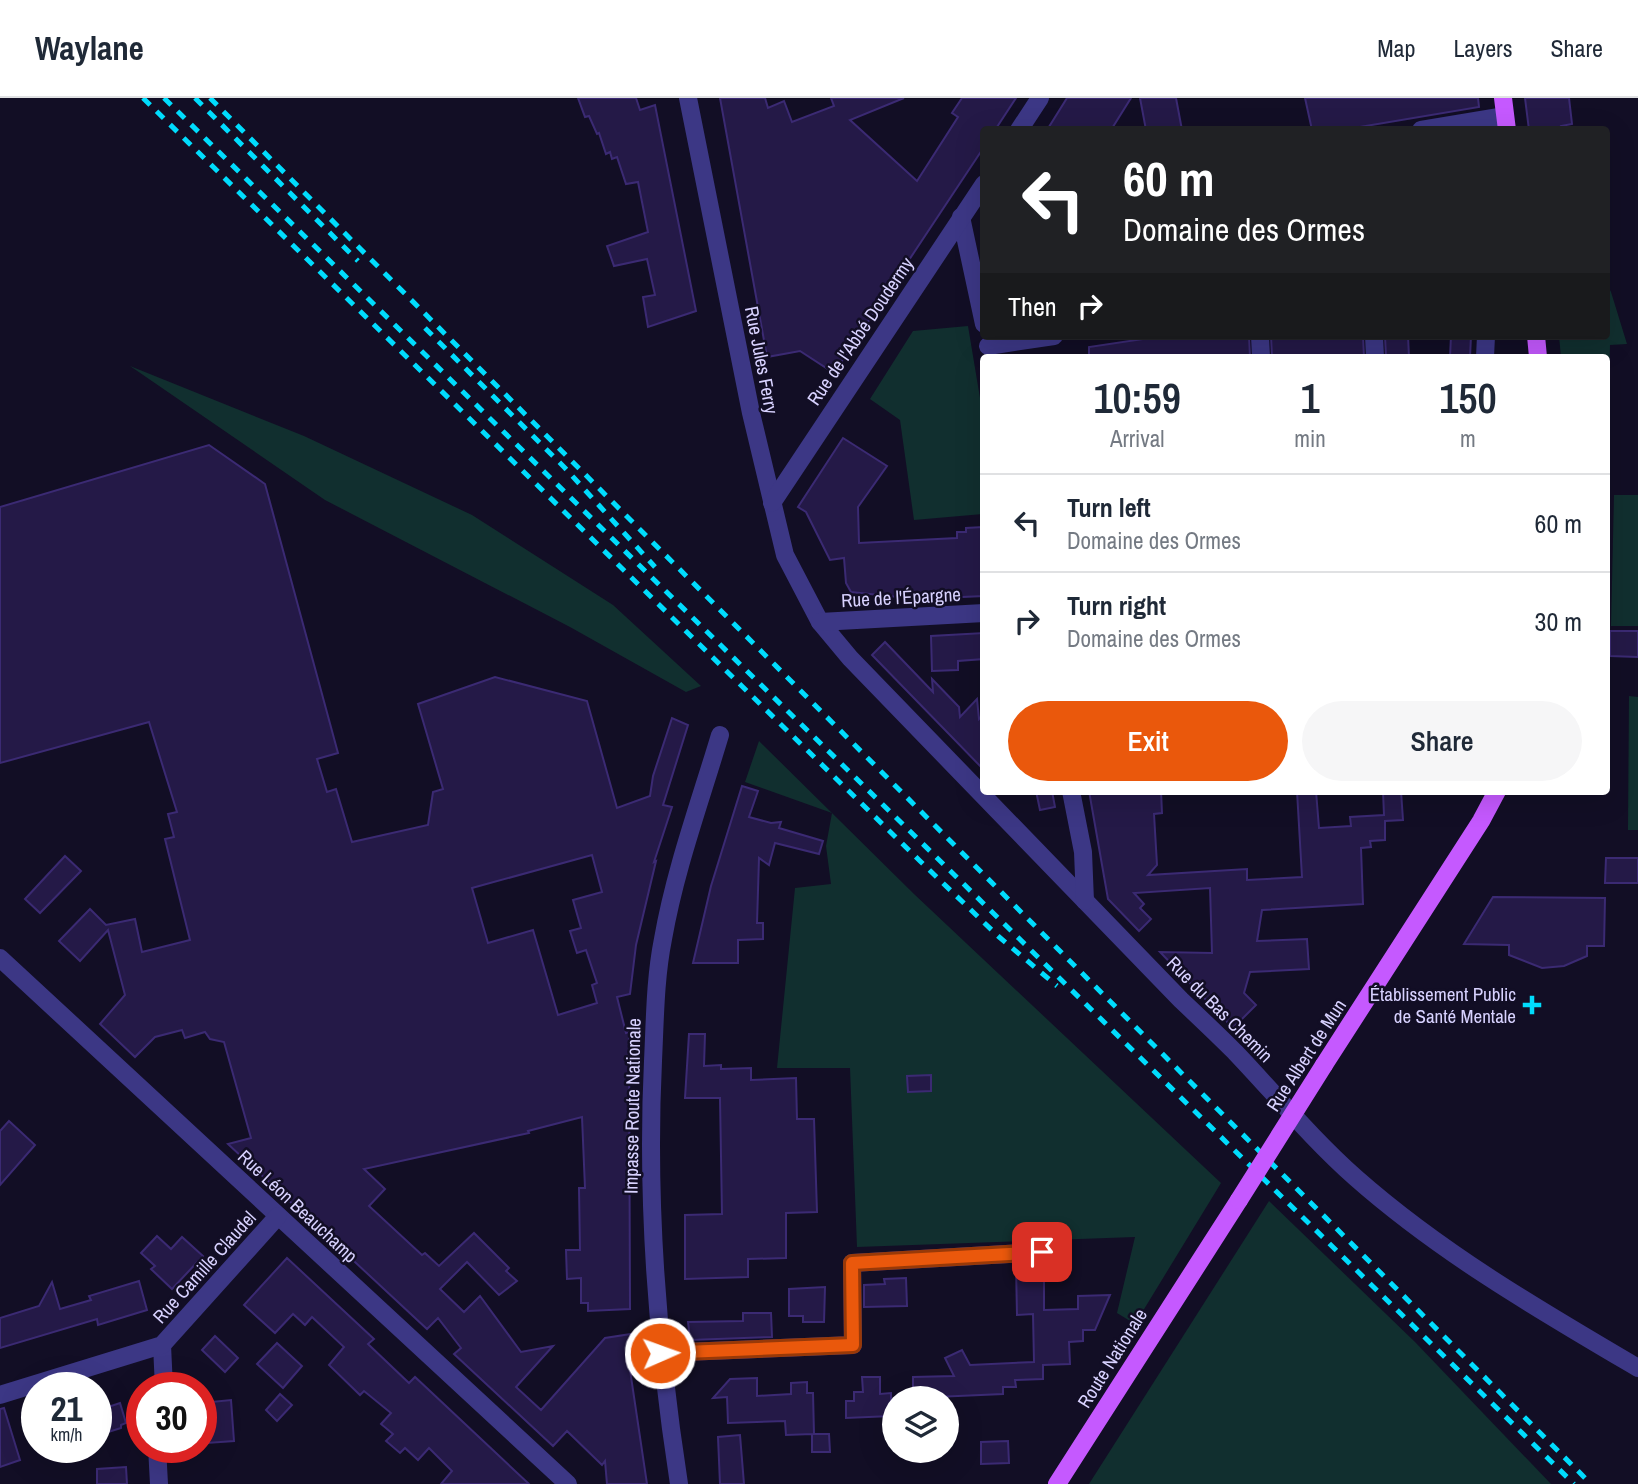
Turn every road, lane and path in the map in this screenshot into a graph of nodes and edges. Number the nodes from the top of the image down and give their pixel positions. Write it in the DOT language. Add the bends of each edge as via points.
graph roads {
  1 [pos="688,98"];
  2 [pos="1040,98"];
  3 [pos="1505,115"];
  4 [pos="1022,126"];
  5 [pos="1443,126"];
  6 [pos="980,190"];
  7 [pos="961,217"];
  8 [pos="980,305"];
  9 [pos="1028,340"];
  10 [pos="988,346"];
  11 [pos="772,503"];
  12 [pos="980,613"];
  13 [pos="820,622"];
  14 [pos="720,735"];
  15 [pos="980,792"];
  16 [pos="983,795"];
  17 [pos="1073,795"];
  18 [pos="1495,795"];
  19 [pos="1085,901"];
  20 [pos="0,958"];
  21 [pos="278,1216"];
  22 [pos="1042,1252"];
  23 [pos="1203,1255"];
  24 [pos="162,1345"];
  25 [pos="660,1353"];
  26 [pos="1638,1368"];
  27 [pos="163,1372"];
  28 [pos="0,1395"];
  29 [pos="158,1463"];
  30 [pos="159,1484"];
  31 [pos="568,1484"];
  32 [pos="679,1484"];
  33 [pos="1057,1484"];
  1 -- 11 [label="street, Rue Jules Ferry"];
  2 -- 4 [label="street"];
  3 -- 5 [label="street"];
  6 -- 7 [label="street, Rue de l'Abbé Doudermy"];
  7 -- 8 [label="street"];
  7 -- 11 [label="street, Rue de l'Abbé Doudermy"];
  9 -- 10 [label="street"];
  11 -- 13 [label="street, Rue Jules Ferry" via="785,555"];
  12 -- 13 [label="street, Rue de l'Épargne"];
  13 -- 15 [label="street, Rue du Bas Chemin"];
  14 -- 25 [label="street, Impasse Route Nationale" via="673,893 659,967 651,1187"];
  16 -- 19 [label="street, Rue du Bas Chemin"];
  17 -- 19 [label="street" via="1083,852"];
  18 -- 23 [label="main road, Rue Albert de Mun, bridge"];
  19 -- 26 [label="street, Rue du Bas Chemin" via="1366,1186 1436,1241"];
  20 -- 21 [label="street, Rue Léon Beauchamp"];
  21 -- 24 [label="street, Rue Camille Claudel"];
  21 -- 31 [label="street, Rue Léon Beauchamp"];
  22 -- 25 [label="street" via="852,1263 853,1345"];
  23 -- 33 [label="main road, Route Nationale"];
  24 -- 27 [label="street"];
  24 -- 28 [label="street, Rue Camille Claudel"];
  25 -- 32 [label="street, Impasse Route Nationale"];
  29 -- 30 [label="street"];
}
